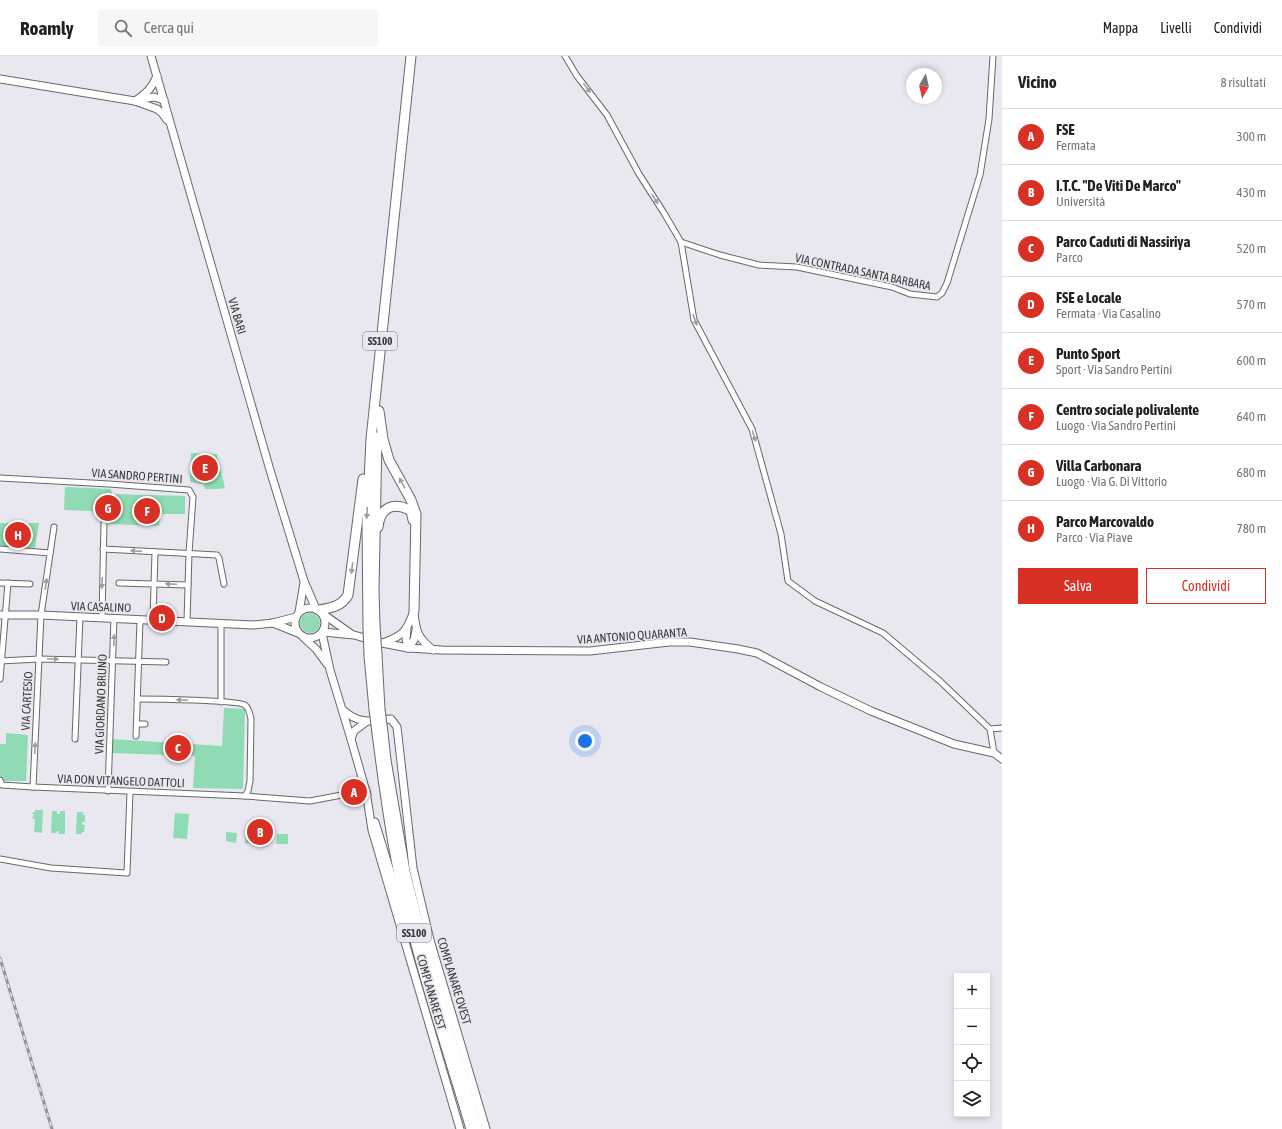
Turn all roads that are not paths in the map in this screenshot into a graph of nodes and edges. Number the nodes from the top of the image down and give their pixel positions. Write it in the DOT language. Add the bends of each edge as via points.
graph roads {
  1 [pos="151,56"];
  2 [pos="411,56"];
  3 [pos="416,56"];
  4 [pos="565,56"];
  5 [pos="993,56"];
  6 [pos="156,76"];
  7 [pos="0,79"];
  8 [pos="135,100"];
  9 [pos="164,100"];
  10 [pos="143,104"];
  11 [pos="172,129"];
  12 [pos="681,242"];
  13 [pos="378,362"];
  14 [pos="379,411"];
  15 [pos="0,478"];
  16 [pos="104,523"];
  17 [pos="54,527"];
  18 [pos="416,533"];
  19 [pos="103,549"];
  20 [pos="0,550"];
  21 [pos="155,552"];
  22 [pos="50,553"];
  23 [pos="189,553"];
  24 [pos="374,572"];
  25 [pos="304,581"];
  26 [pos="0,583"];
  27 [pos="8,583"];
  28 [pos="119,583"];
  29 [pos="30,584"];
  30 [pos="153,584"];
  31 [pos="224,584"];
  32 [pos="188,585"];
  33 [pos="320,611"];
  34 [pos="414,611"];
  35 [pos="298,614"];
  36 [pos="2,615"];
  37 [pos="41,615"];
  38 [pos="80,617"];
  39 [pos="102,618"];
  40 [pos="114,618"];
  41 [pos="140,620"];
  42 [pos="153,620"];
  43 [pos="187,621"];
  44 [pos="220,623"];
  45 [pos="273,623"];
  46 [pos="372,626"];
  47 [pos="407,629"];
  48 [pos="416,630"];
  49 [pos="323,632"];
  50 [pos="300,634"];
  51 [pos="354,635"];
  52 [pos="382,643"];
  53 [pos="408,648"];
  54 [pos="433,650"];
  55 [pos="39,659"];
  56 [pos="78,660"];
  57 [pos="0,661"];
  58 [pos="113,661"];
  59 [pos="138,661"];
  60 [pos="166,662"];
  61 [pos="330,670"];
  62 [pos="0,679"];
  63 [pos="137,698"];
  64 [pos="221,702"];
  65 [pos="343,710"];
  66 [pos="366,722"];
  67 [pos="137,724"];
  68 [pos="145,724"];
  69 [pos="1002,728"];
  70 [pos="990,729"];
  71 [pos="380,733"];
  72 [pos="136,736"];
  73 [pos="351,738"];
  74 [pos="76,739"];
  75 [pos="994,753"];
  76 [pos="1002,758"];
  77 [pos="0,780"];
  78 [pos="33,787"];
  79 [pos="108,791"];
  80 [pos="130,792"];
  81 [pos="366,792"];
  82 [pos="352,793"];
  83 [pos="246,796"];
  84 [pos="0,859"];
  85 [pos="419,956"];
  86 [pos="460,1129"];
  87 [pos="471,1129"];
  88 [pos="478,1129"];
  89 [pos="486,1129"];
  1 -- 6 [label="main road, VIA BARI"];
  2 -- 13 [label="highway, SS100"];
  3 -- 14 [label="highway, SS100"];
  4 -- 12 [label="street, one-way" via="606,115"];
  5 -- 12 [label="street, VIA CONTRADA SANTA BARBARA" via="980,175 947,283 937,297 910,294 892,287 797,267 759,265"];
  6 -- 8 [label="main road" via="146,93"];
  6 -- 9 [label="main road, VIA BARI"];
  7 -- 8 [label="main road"];
  8 -- 9 [label="main road" via="154,97"];
  8 -- 10 [label="main road"];
  9 -- 10 [label="main road" via="160,103"];
  9 -- 11 [label="main road, VIA BARI"];
  10 -- 11 [label="main road" via="162,113"];
  11 -- 25 [label="main road, VIA BARI"];
  12 -- 70 [label="street, one-way" via="694,320 752,429 781,534 788,580 815,601 883,633 941,682"];
  13 -- 33 [label="highway, SS100, one-way" via="350,590 345,601"];
  13 -- 46 [label="highway, SS100, one-way" via="368,481 367,584"];
  18 -- 14 [label="highway, SS100, one-way" via="416,514 389,460"];
  14 -- 24 [label="highway, SS100"];
  15 -- 23 [label="street, VIA SANDRO PERTINI" via="189,490 193,496"];
  16 -- 19 [label="street"];
  17 -- 22 [label="street, VIA CARTESIO"];
  18 -- 24 [label="highway, SS100" via="411,511 394,506 386,509 379,520"];
  18 -- 34 [label="highway, SS100"];
  21 -- 19 [label="street, one-way"];
  19 -- 39 [label="street, one-way"];
  20 -- 22 [label="street"];
  21 -- 23 [label="street"];
  21 -- 30 [label="street"];
  37 -- 22 [label="street, VIA CARTESIO, one-way"];
  23 -- 31 [label="street" via="217,555"];
  23 -- 32 [label="street, VIA SANDRO PERTINI"];
  24 -- 46 [label="highway, SS100"];
  25 -- 33 [label="main road, VIA BARI"];
  25 -- 35 [label="main road"];
  26 -- 27 [label="street"];
  27 -- 29 [label="street"];
  27 -- 36 [label="street"];
  28 -- 30 [label="street"];
  32 -- 30 [label="street, one-way"];
  30 -- 42 [label="street"];
  32 -- 43 [label="street, VIA SANDRO PERTINI"];
  33 -- 35 [label="main road" via="305,609"];
  33 -- 49 [label="main road" via="326,620"];
  33 -- 51 [label="main road"];
  34 -- 47 [label="main road"];
  34 -- 48 [label="main road"];
  35 -- 45 [label="main road, VIA CASALINO"];
  35 -- 50 [label="main road" via="295,622"];
  36 -- 37 [label="main road, VIA CASALINO"];
  36 -- 57 [label="street"];
  37 -- 38 [label="main road, VIA CASALINO"];
  37 -- 55 [label="street, VIA CARTESIO"];
  38 -- 39 [label="main road, VIA CASALINO"];
  38 -- 56 [label="street"];
  39 -- 40 [label="main road, VIA CASALINO"];
  40 -- 41 [label="main road, VIA CASALINO"];
  58 -- 40 [label="street, VIA GIORDANO BRUNO, one-way"];
  41 -- 42 [label="main road, VIA CASALINO"];
  41 -- 59 [label="street"];
  42 -- 43 [label="main road, VIA CASALINO"];
  43 -- 44 [label="main road, VIA CASALINO"];
  44 -- 45 [label="main road, VIA CASALINO"];
  44 -- 64 [label="street"];
  45 -- 50 [label="main road, VIA CASALINO"];
  46 -- 71 [label="highway, SS100, bridge"];
  47 -- 52 [label="main road" via="392,640"];
  47 -- 53 [label="main road"];
  48 -- 53 [label="main road" via="414,640"];
  48 -- 54 [label="main road" via="423,642"];
  49 -- 50 [label="main road" via="313,638 306,638"];
  49 -- 51 [label="main road"];
  49 -- 61 [label="main road"];
  50 -- 61 [label="main road" via="316,649"];
  51 -- 52 [label="main road, VIA ANTONIO QUARANTA"];
  52 -- 53 [label="main road, VIA ANTONIO QUARANTA"];
  53 -- 54 [label="main road, VIA ANTONIO QUARANTA"];
  54 -- 75 [label="main road, VIA ANTONIO QUARANTA" via="590,651 669,642 690,642 738,649 758,653 870,711 954,744"];
  55 -- 56 [label="street, one-way"];
  55 -- 57 [label="street"];
  78 -- 55 [label="street, VIA CARTESIO, one-way"];
  56 -- 58 [label="street"];
  56 -- 74 [label="street"];
  57 -- 62 [label="street"];
  58 -- 59 [label="street"];
  58 -- 79 [label="street, VIA GIORDANO BRUNO"];
  59 -- 60 [label="street"];
  59 -- 63 [label="street"];
  61 -- 65 [label="main road"];
  64 -- 63 [label="street, one-way"];
  63 -- 67 [label="street"];
  64 -- 83 [label="street" via="241,703 250,711 250,781"];
  65 -- 66 [label="main road" via="350,717"];
  65 -- 73 [label="main road"];
  66 -- 73 [label="main road" via="354,731"];
  66 -- 89 [label="main road, COMPLANARE OVEST" via="392,719 397,727 414,875 430,940"];
  67 -- 68 [label="street"];
  67 -- 72 [label="street"];
  69 -- 70 [label="street"];
  70 -- 75 [label="street"];
  71 -- 85 [label="highway, SS100" via="381,769 399,874"];
  71 -- 88 [label="highway, SS100" via="405,871 423,943"];
  73 -- 81 [label="main road"];
  75 -- 76 [label="main road, VIA ANTONIO QUARANTA"];
  77 -- 78 [label="street, VIA DON VITANGELO DATTOLI" via="2,785"];
  78 -- 79 [label="street, VIA DON VITANGELO DATTOLI"];
  79 -- 80 [label="street, VIA DON VITANGELO DATTOLI"];
  80 -- 83 [label="street, VIA DON VITANGELO DATTOLI"];
  80 -- 84 [label="street" via="127,873 51,868"];
  81 -- 85 [label="main road" via="407,928"];
  81 -- 86 [label="main road, COMPLANARE EST" via="372,830"];
  82 -- 83 [label="street" via="310,801"];
  85 -- 87 [label="highway, SS100"];
}
